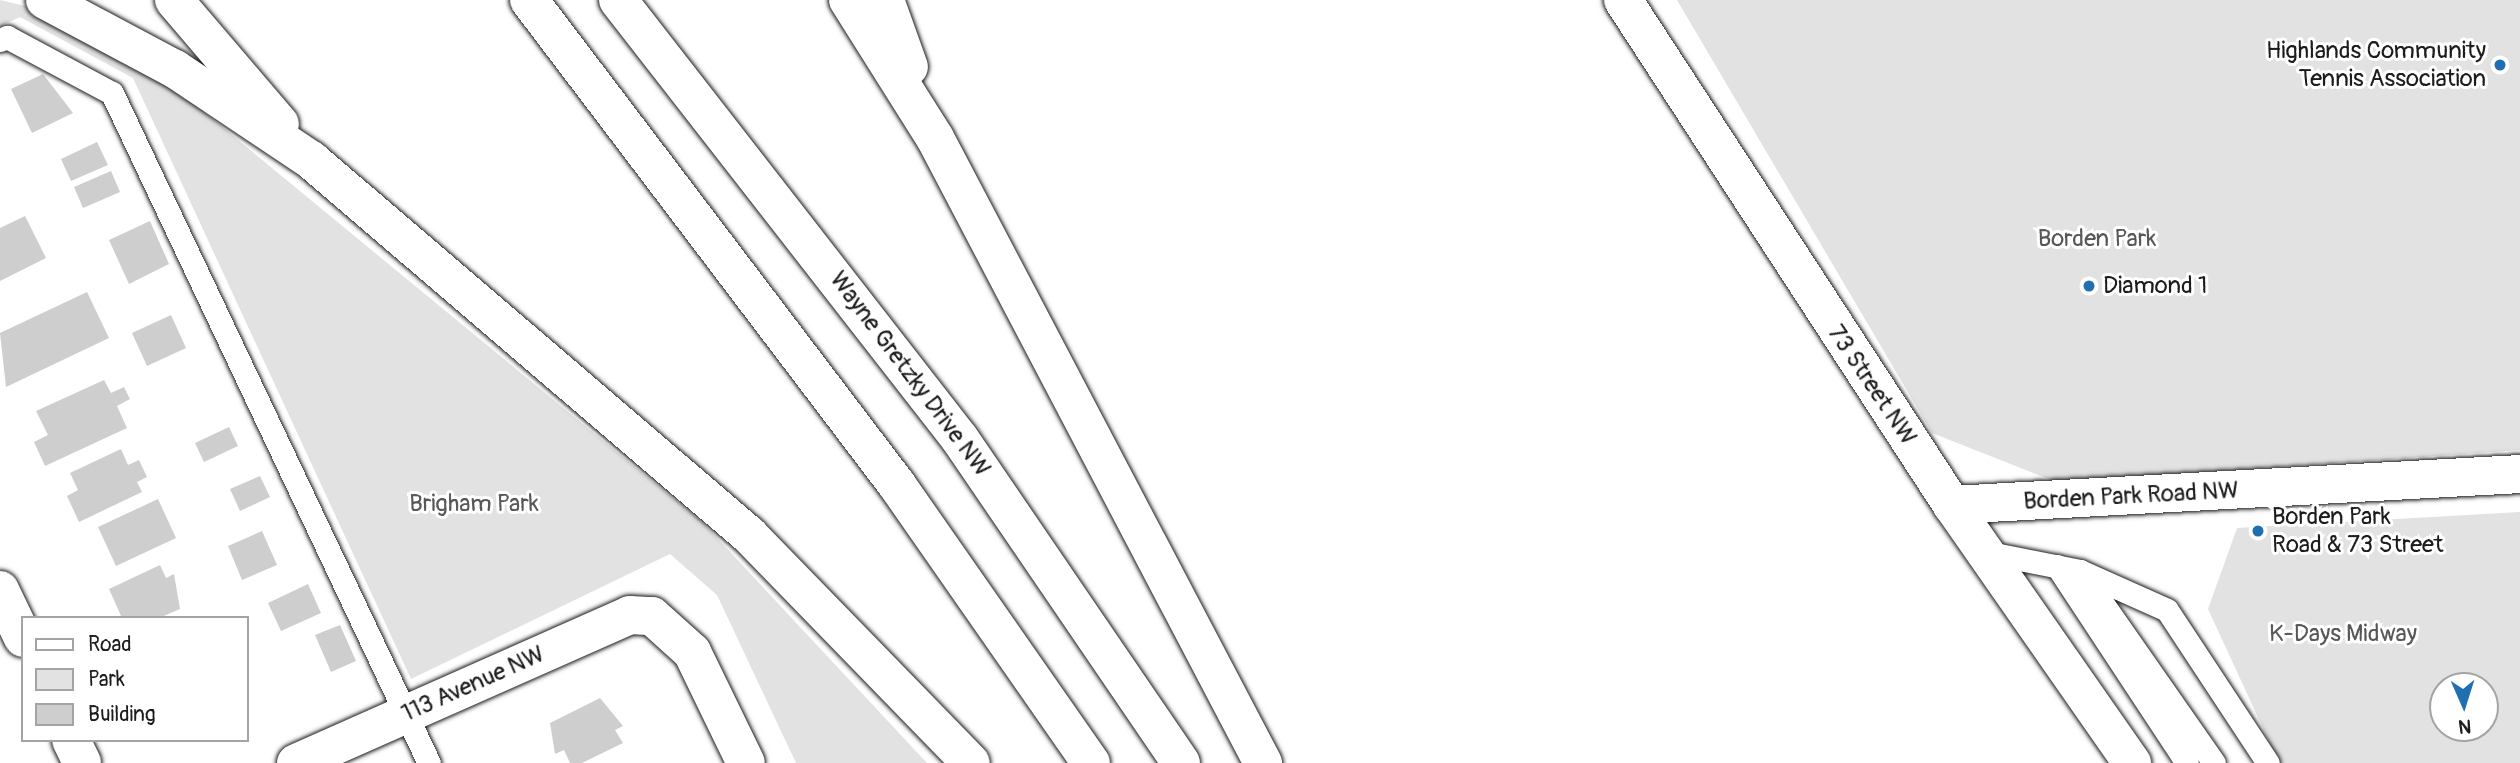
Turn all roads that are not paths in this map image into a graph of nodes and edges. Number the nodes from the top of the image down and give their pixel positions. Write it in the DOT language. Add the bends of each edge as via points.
graph roads {
  1 [pos="45,0"];
  2 [pos="174,0"];
  3 [pos="528,0"];
  4 [pos="618,0"];
  5 [pos="848,0"];
  6 [pos="885,0"];
  7 [pos="1623,0"];
  8 [pos="0,40"];
  9 [pos="935,138"];
  10 [pos="311,160"];
  11 [pos="2520,474"];
  12 [pos="1952,506"];
  13 [pos="1997,554"];
  14 [pos="2057,566"];
  15 [pos="2080,571"];
  16 [pos="0,590"];
  17 [pos="21,634"];
  18 [pos="406,713"];
  19 [pos="72,742"];
  20 [pos="82,763"];
  21 [pos="296,763"];
  22 [pos="429,763"];
  23 [pos="746,763"];
  24 [pos="971,763"];
  25 [pos="1091,763"];
  26 [pos="1181,763"];
  27 [pos="1264,763"];
  28 [pos="2132,763"];
  29 [pos="2154,763"];
  30 [pos="2187,763"];
  31 [pos="2214,763"];
  32 [pos="2267,763"];
  1 -- 10 [label="main road" via="175,69"];
  2 -- 10 [label="main road"];
  3 -- 25 [label="main road" via="897,485"];
  4 -- 26 [label="main road, Wayne Gretzky Drive NW" via="960,439"];
  5 -- 9 [label="main road"];
  6 -- 9 [label="main road"];
  7 -- 12 [label="main road, 73 Street NW"];
  8 -- 18 [label="lane" via="7,37 112,93"];
  9 -- 27 [label="main road"];
  10 -- 24 [label="main road" via="749,535"];
  11 -- 12 [label="main road, Borden Park Road NW"];
  12 -- 13 [label="main road, 73 Street NW"];
  13 -- 14 [label="lane"];
  13 -- 28 [label="main road, 73 Street NW"];
  13 -- 29 [label="lane"];
  14 -- 15 [label="lane"];
  14 -- 30 [label="lane"];
  15 -- 31 [label="lane"];
  15 -- 32 [label="lane" via="2167,610"];
  16 -- 17 [label="main road"];
  18 -- 21 [label="main road, 113 Avenue NW"];
  18 -- 22 [label="lane"];
  18 -- 23 [label="main road, 113 Avenue NW" via="630,615 652,616 692,652"];
  19 -- 20 [label="main road"];
}
